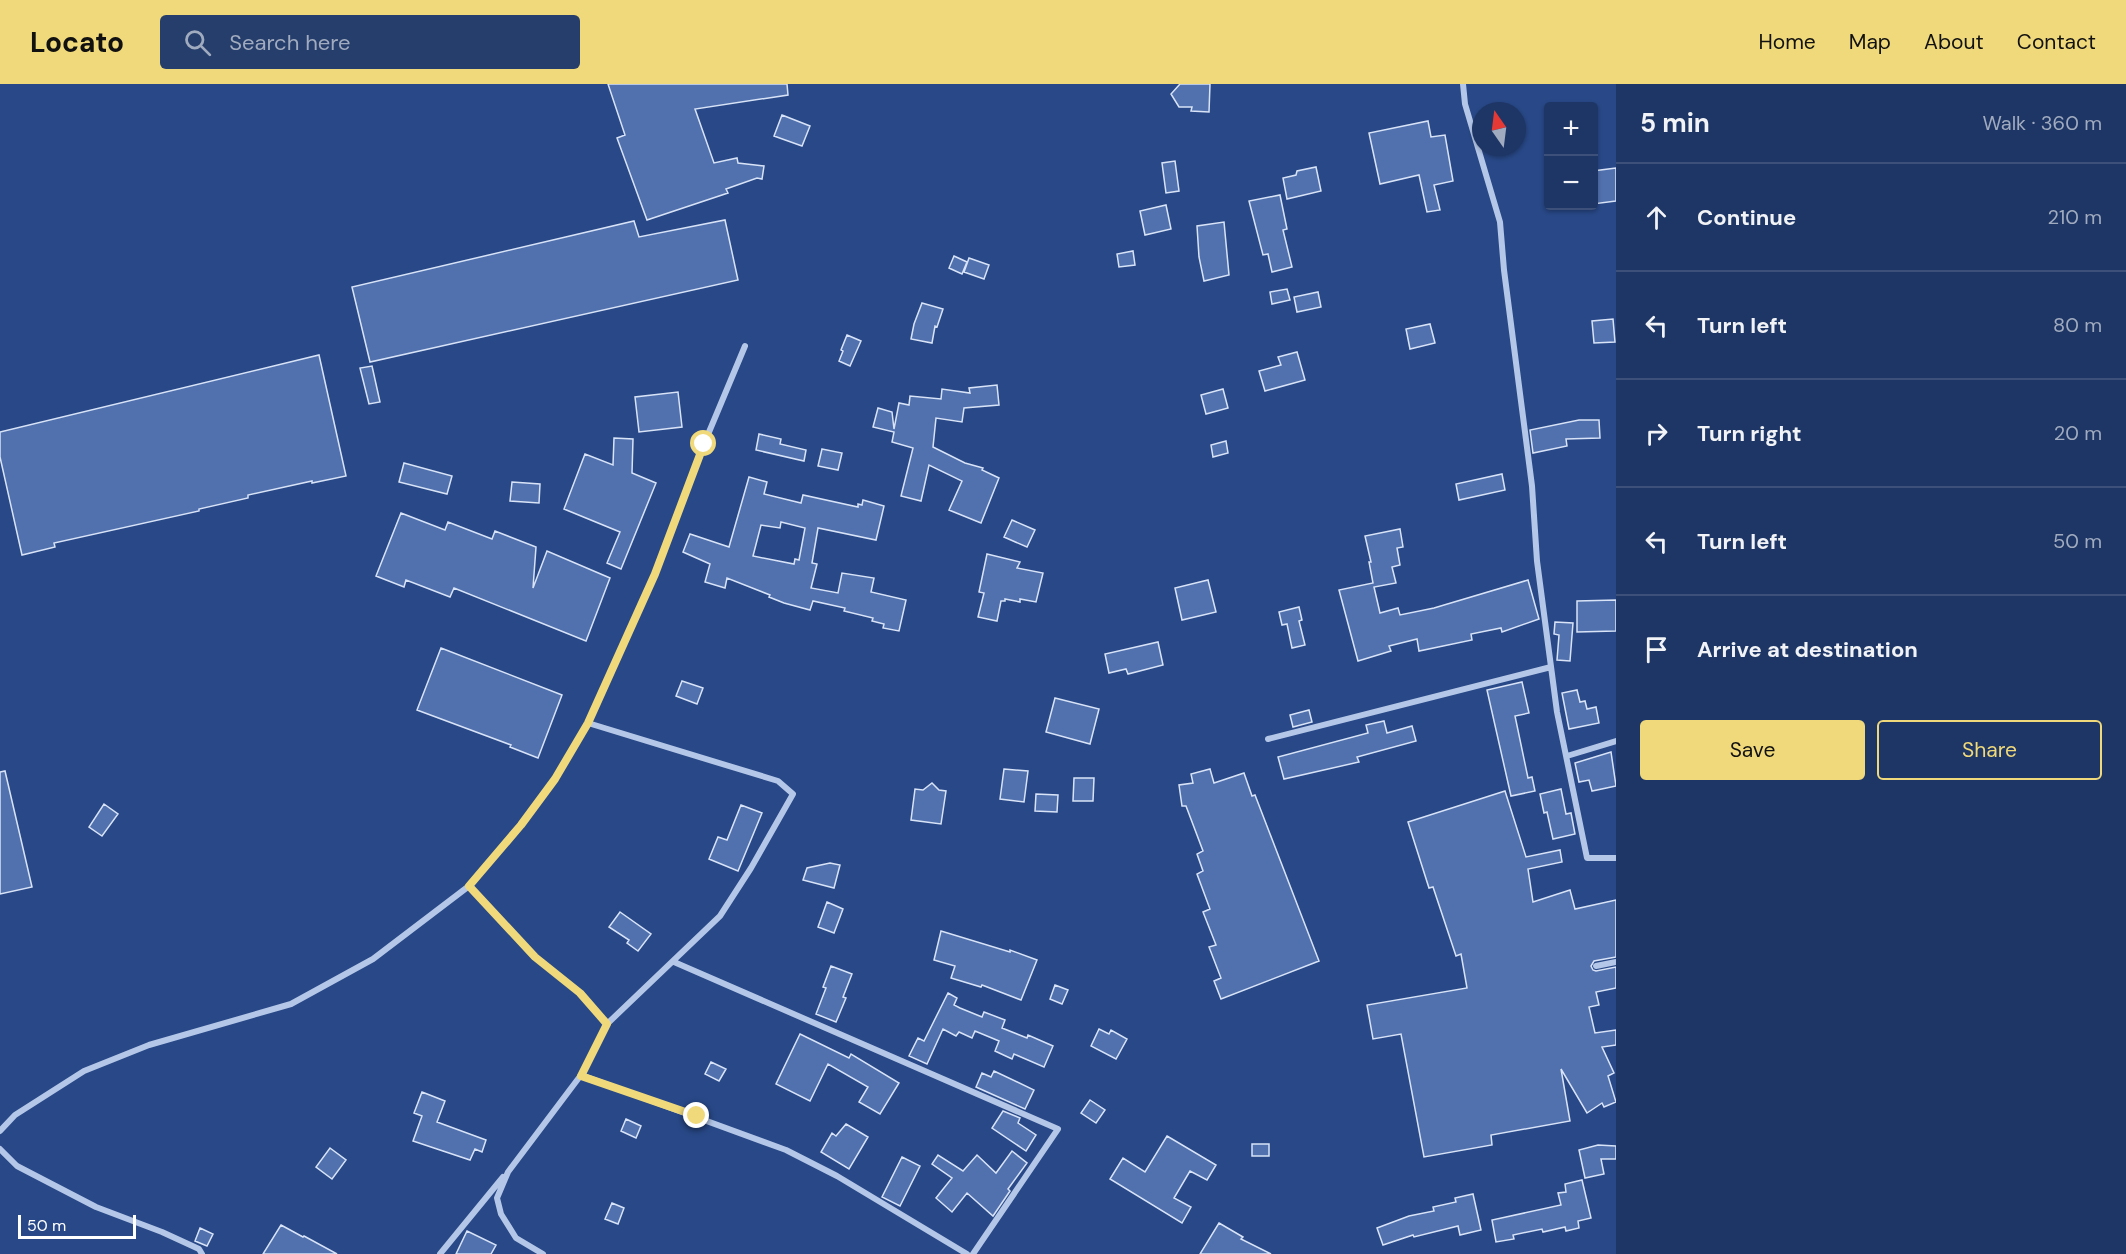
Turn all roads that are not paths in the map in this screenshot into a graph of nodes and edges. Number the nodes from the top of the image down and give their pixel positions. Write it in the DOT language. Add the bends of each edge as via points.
graph roads {
  1 [pos="1463,84"];
  2 [pos="745,346"];
  3 [pos="1551,667"];
  4 [pos="588,723"];
  5 [pos="1268,739"];
  6 [pos="1616,741"];
  7 [pos="1567,756"];
  8 [pos="1616,858"];
  9 [pos="469,886"];
  10 [pos="674,962"];
  11 [pos="1616,962"];
  12 [pos="1596,966"];
  13 [pos="607,1024"];
  14 [pos="581,1076"];
  15 [pos="0,1131"];
  16 [pos="0,1149"];
  17 [pos="508,1172"];
  18 [pos="535,1252"];
  19 [pos="202,1254"];
  20 [pos="440,1254"];
  21 [pos="543,1254"];
  22 [pos="967,1254"];
  23 [pos="973,1254"];
  1 -- 3 [label="street" via="1465,105 1500,222"];
  2 -- 4 [label="street" via="655,574"];
  3 -- 5 [label="street"];
  3 -- 7 [label="street"];
  4 -- 9 [label="street" via="555,779"];
  4 -- 10 [label="street" via="778,781 793,794 720,916"];
  6 -- 7 [label="street"];
  7 -- 8 [label="street" via="1587,858"];
  9 -- 13 [label="street" via="535,957 580,993"];
  9 -- 15 [label="street" via="373,960 291,1004 149,1045 84,1071 15,1115"];
  10 -- 13 [label="street"];
  10 -- 23 [label="street" via="1058,1129"];
  11 -- 12 [label="street"];
  13 -- 14 [label="street"];
  14 -- 17 [label="street"];
  14 -- 22 [label="street" via="786,1150"];
  16 -- 19 [label="street" via="17,1166 96,1208 162,1232"];
  17 -- 18 [label="street" via="497,1198 501,1214 516,1238"];
  17 -- 20 [label="street"];
  18 -- 21 [label="street"];
}
